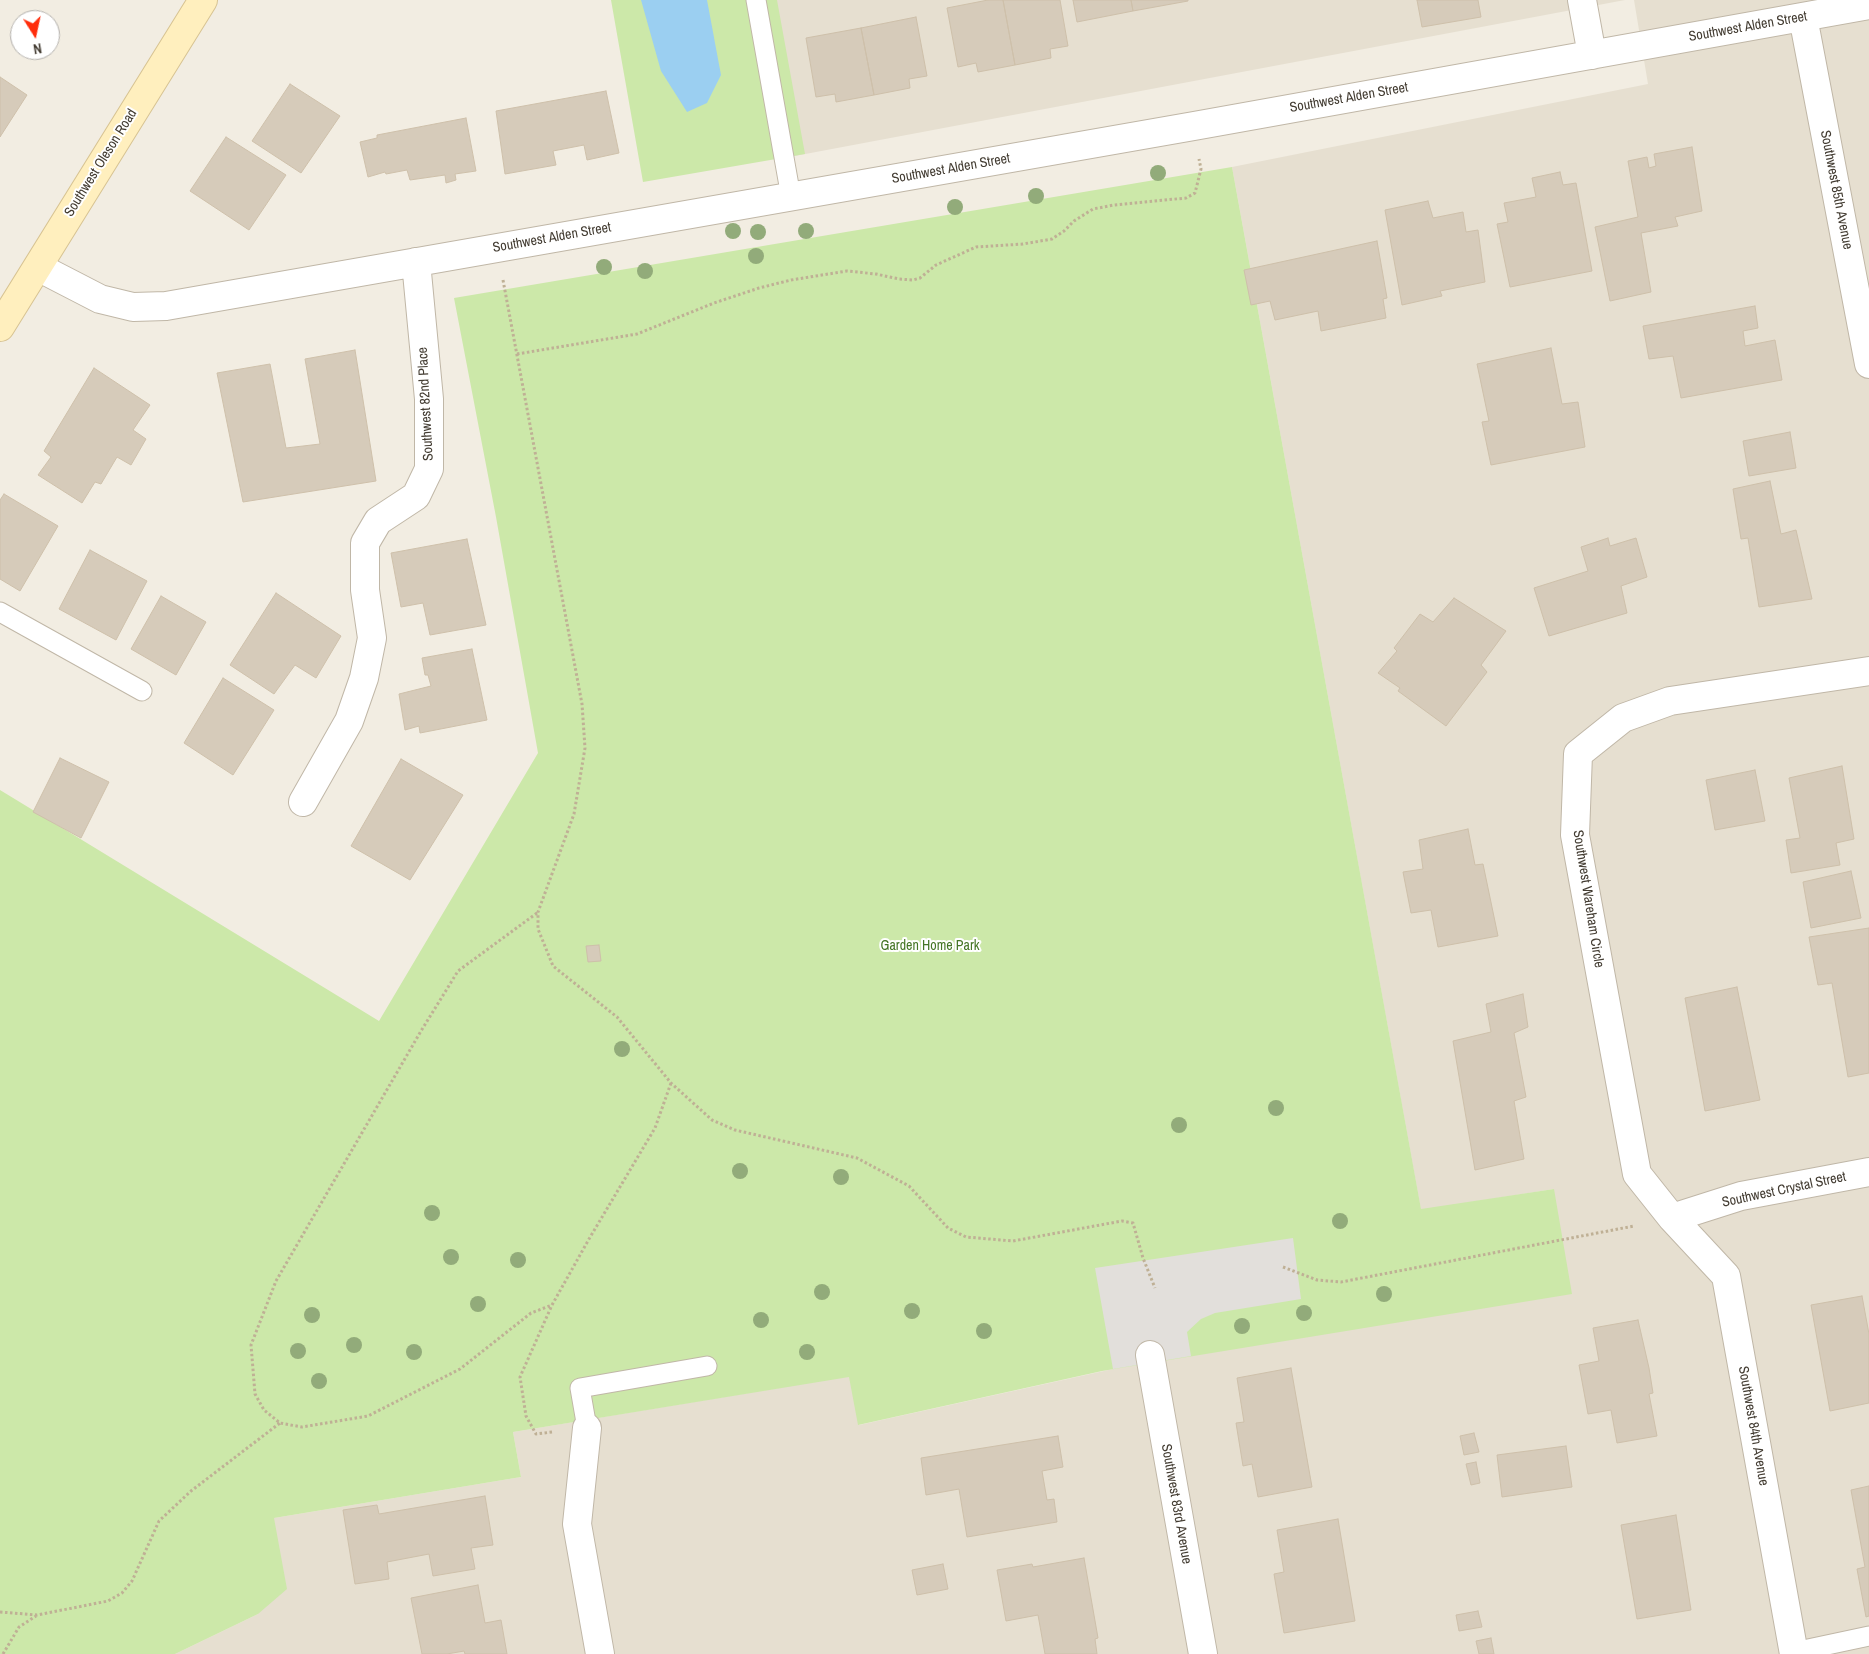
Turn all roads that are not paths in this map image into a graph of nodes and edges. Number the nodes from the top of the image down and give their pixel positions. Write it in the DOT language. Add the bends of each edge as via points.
graph roads {
  1 [pos="203,0"];
  2 [pos="756,0"];
  3 [pos="1582,0"];
  4 [pos="1869,5"];
  5 [pos="1803,17"];
  6 [pos="1592,55"];
  7 [pos="791,197"];
  8 [pos="416,262"];
  9 [pos="38,267"];
  10 [pos="0,327"];
  11 [pos="1869,364"];
  12 [pos="0,612"];
  13 [pos="1869,671"];
  14 [pos="142,691"];
  15 [pos="303,802"];
  16 [pos="1869,1172"];
  17 [pos="1672,1218"];
  18 [pos="1150,1355"];
  19 [pos="707,1366"];
  20 [pos="587,1428"];
  21 [pos="1869,1636"];
  22 [pos="1794,1653"];
  23 [pos="600,1654"];
  24 [pos="1203,1654"];
  1 -- 9 [label="main road, Southwest Oleson Road"];
  2 -- 7 [label="lane"];
  3 -- 6 [label="street"];
  4 -- 5 [label="street, Southwest Alden Street"];
  5 -- 6 [label="street, Southwest Alden Street"];
  5 -- 11 [label="street, Southwest 85th Avenue"];
  6 -- 7 [label="street, Southwest Alden Street"];
  7 -- 8 [label="street, Southwest Alden Street"];
  8 -- 9 [label="street, Southwest Alden Street" via="166,306 133,307 100,299"];
  8 -- 15 [label="street, Southwest 82nd Place" via="429,399 429,469 416,496 378,521 364,543 365,590 372,638 364,678 349,721"];
  9 -- 10 [label="main road, Southwest Oleson Road"];
  12 -- 14 [label="lane"];
  13 -- 17 [label="street, Southwest Wareham Circle" via="1670,701 1623,718 1578,754 1575,835 1637,1174"];
  16 -- 17 [label="street, Southwest Crystal Street" via="1741,1196"];
  17 -- 22 [label="street, Southwest 84th Avenue" via="1726,1276"];
  18 -- 24 [label="street, Southwest 83rd Avenue"];
  19 -- 20 [label="lane" via="580,1388"];
  20 -- 23 [label="street" via="577,1524"];
  21 -- 22 [label="lane"];
}
